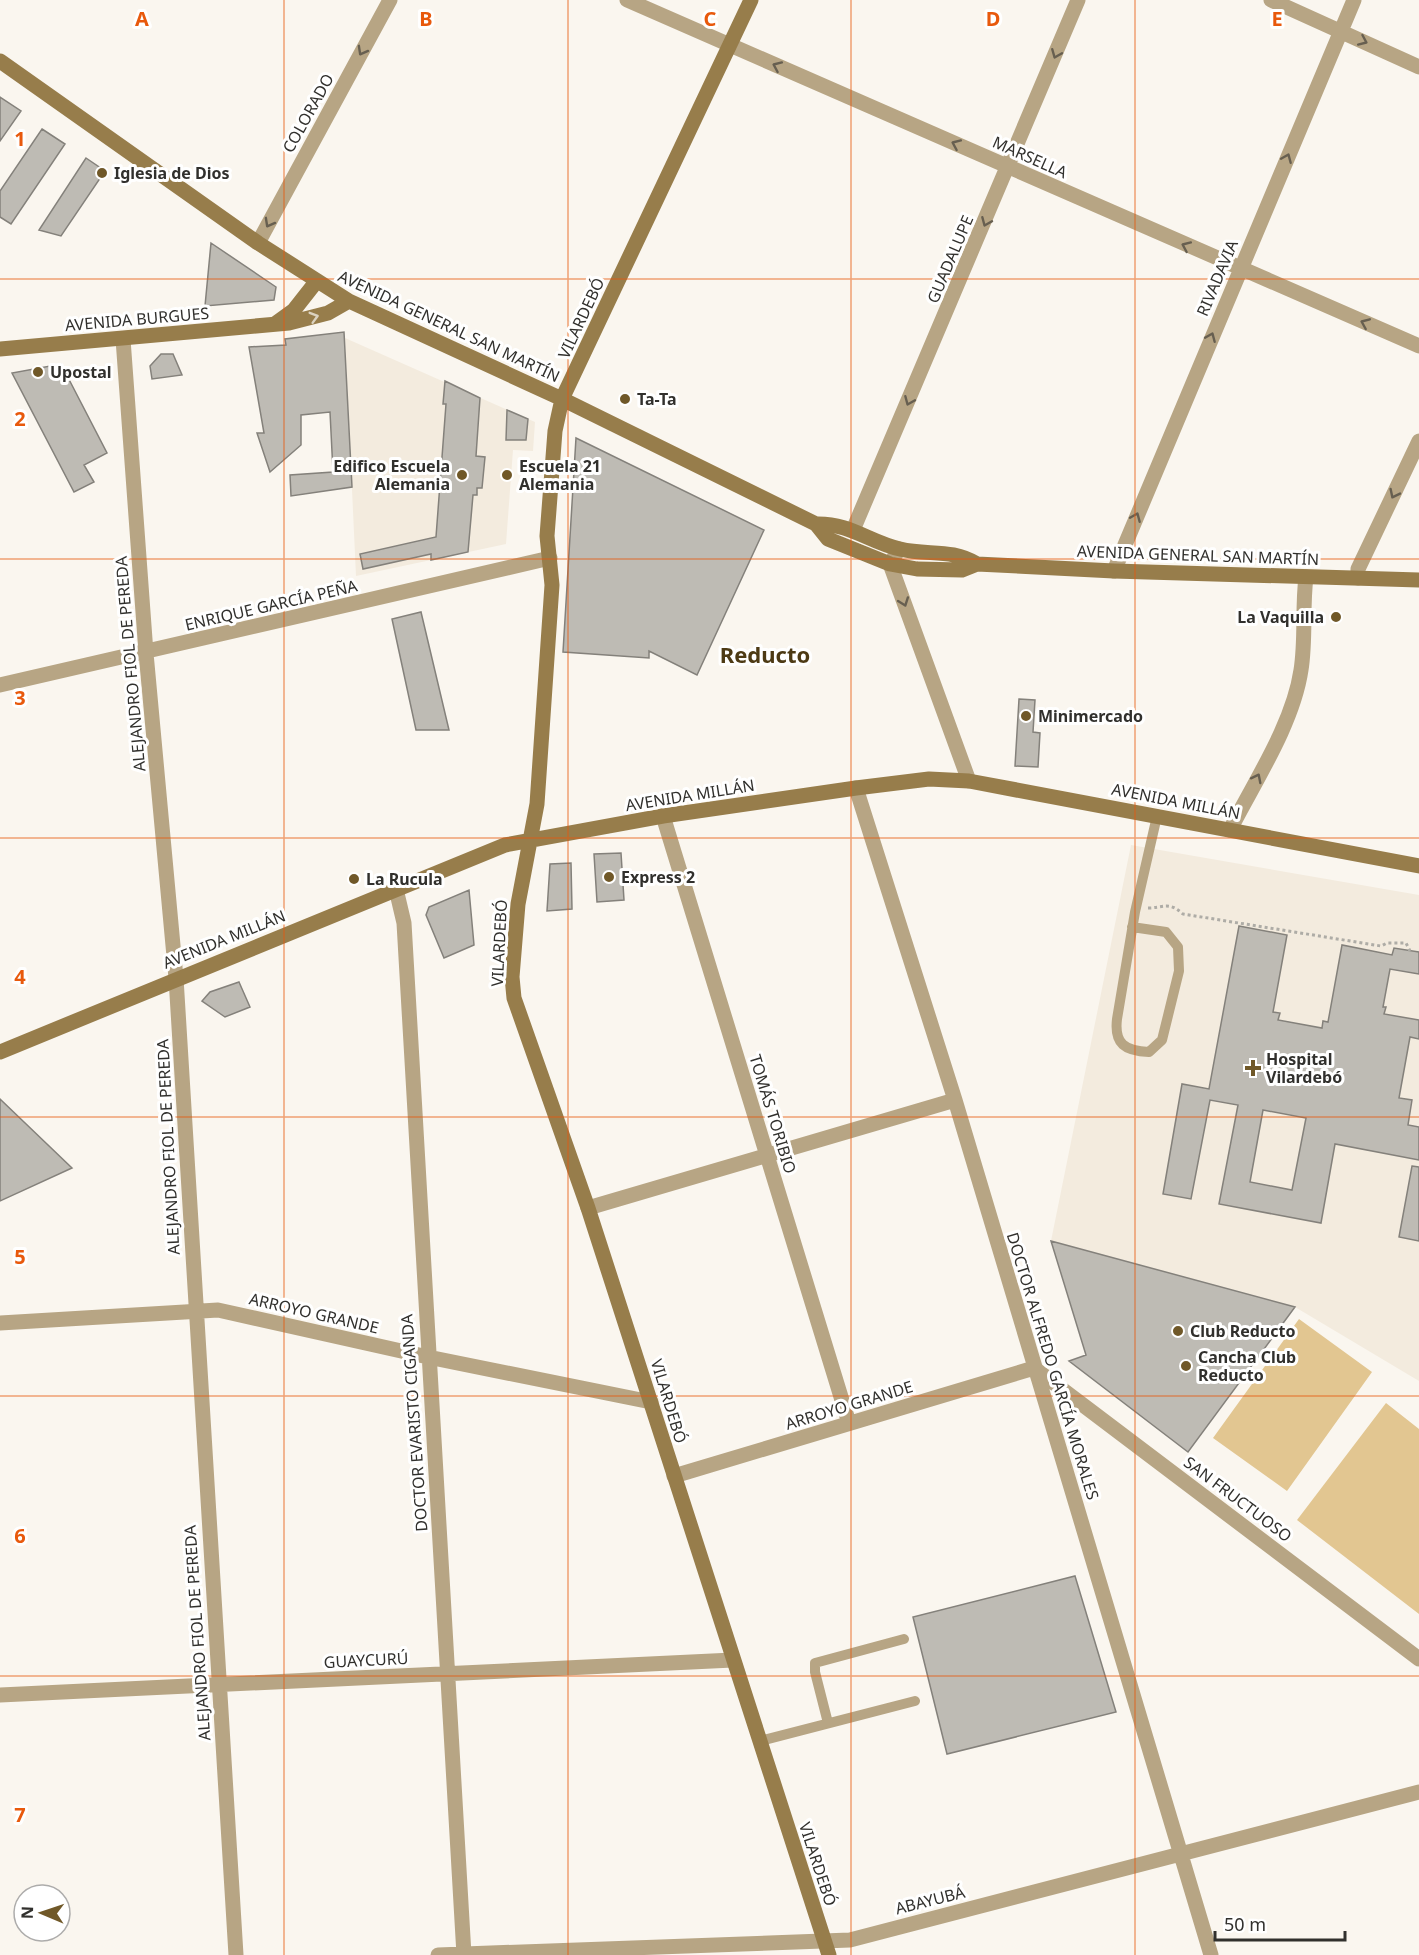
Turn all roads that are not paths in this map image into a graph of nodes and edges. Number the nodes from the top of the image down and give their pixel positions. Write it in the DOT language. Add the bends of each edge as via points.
graph roads {
  1 [pos="390,0"];
  2 [pos="627,0"];
  3 [pos="751,0"];
  4 [pos="1078,0"];
  5 [pos="1271,0"];
  6 [pos="1354,0"];
  7 [pos="1341,31"];
  8 [pos="730,45"];
  9 [pos="0,61"];
  10 [pos="1419,67"];
  11 [pos="1009,168"];
  12 [pos="258,243"];
  13 [pos="1240,269"];
  14 [pos="316,282"];
  15 [pos="349,301"];
  16 [pos="276,323"];
  17 [pos="123,339"];
  18 [pos="1419,346"];
  19 [pos="0,349"];
  20 [pos="562,399"];
  21 [pos="1419,441"];
  22 [pos="816,524"];
  23 [pos="853,530"];
  24 [pos="899,549"];
  25 [pos="550,558"];
  26 [pos="890,564"];
  27 [pos="977,564"];
  28 [pos="1114,571"];
  29 [pos="1306,577"];
  30 [pos="1358,578"];
  31 [pos="1419,580"];
  32 [pos="146,653"];
  33 [pos="0,685"];
  34 [pos="969,781"];
  35 [pos="856,789"];
  36 [pos="663,816"];
  37 [pos="1157,816"];
  38 [pos="1230,830"];
  39 [pos="529,839"];
  40 [pos="1419,866"];
  41 [pos="396,889"];
  42 [pos="1132,927"];
  43 [pos="177,978"];
  44 [pos="0,1052"];
  45 [pos="955,1100"];
  46 [pos="767,1155"];
  47 [pos="588,1208"];
  48 [pos="196,1310"];
  49 [pos="0,1323"];
  50 [pos="428,1357"];
  51 [pos="1035,1368"];
  52 [pos="651,1401"];
  53 [pos="849,1423"];
  54 [pos="674,1476"];
  55 [pos="904,1639"];
  56 [pos="1419,1659"];
  57 [pos="734,1660"];
  58 [pos="448,1674"];
  59 [pos="218,1685"];
  60 [pos="0,1695"];
  61 [pos="915,1701"];
  62 [pos="828,1723"];
  63 [pos="760,1741"];
  64 [pos="1419,1792"];
  65 [pos="1180,1854"];
  66 [pos="827,1948"];
  67 [pos="464,1954"];
  68 [pos="236,1955"];
  69 [pos="438,1955"];
  70 [pos="1211,1955"];
  1 -- 12 [label="street, COLORADO, one-way"];
  2 -- 8 [label="street, MARSELLA"];
  3 -- 8 [label="main road, VILARDEBÓ"];
  4 -- 11 [label="street, GUADALUPE, one-way"];
  5 -- 7 [label="street"];
  6 -- 7 [label="street, RIVADAVIA"];
  7 -- 10 [label="street, one-way"];
  13 -- 7 [label="street, RIVADAVIA, one-way"];
  11 -- 8 [label="street, MARSELLA, one-way"];
  8 -- 20 [label="main road, VILARDEBÓ"];
  9 -- 12 [label="main road, AVENIDA GENERAL SAN MARTÍN"];
  13 -- 11 [label="street, MARSELLA, one-way"];
  11 -- 23 [label="street, GUADALUPE, one-way"];
  12 -- 14 [label="main road, AVENIDA GENERAL SAN MARTÍN"];
  18 -- 13 [label="street, MARSELLA, one-way"];
  28 -- 13 [label="street, RIVADAVIA, one-way"];
  14 -- 15 [label="main road, AVENIDA GENERAL SAN MARTÍN"];
  14 -- 16 [label="main road" via="294,310"];
  16 -- 15 [label="main road, AVENIDA BURGUES, one-way" via="327,313"];
  15 -- 20 [label="main road, AVENIDA GENERAL SAN MARTÍN"];
  16 -- 17 [label="main road, AVENIDA BURGUES"];
  17 -- 19 [label="main road, AVENIDA BURGUES"];
  17 -- 32 [label="street, ALEJANDRO FIOL DE PEREDA"];
  20 -- 22 [label="main road, AVENIDA GENERAL SAN MARTÍN"];
  20 -- 25 [label="main road, VILARDEBÓ" via="555,431 547,536"];
  21 -- 30 [label="street, one-way" via="1358,569"];
  22 -- 23 [label="main road, AVENIDA GENERAL SAN MARTÍN" via="836,523"];
  22 -- 26 [label="main road, AVENIDA GENERAL SAN MARTÍN" via="828,539"];
  23 -- 24 [label="main road, AVENIDA GENERAL SAN MARTÍN"];
  24 -- 26 [label="street"];
  24 -- 27 [label="main road, AVENIDA GENERAL SAN MARTÍN" via="962,554"];
  25 -- 32 [label="street, ENRIQUE GARCÍA PEÑA"];
  25 -- 39 [label="main road, VILARDEBÓ" via="552,585 537,804"];
  26 -- 27 [label="main road, AVENIDA GENERAL SAN MARTÍN" via="962,570"];
  26 -- 34 [label="street, one-way"];
  27 -- 28 [label="main road, AVENIDA GENERAL SAN MARTÍN"];
  28 -- 29 [label="main road, AVENIDA GENERAL SAN MARTÍN"];
  29 -- 30 [label="main road, AVENIDA GENERAL SAN MARTÍN"];
  38 -- 29 [label="street, one-way" via="1297,691"];
  30 -- 31 [label="main road, AVENIDA GENERAL SAN MARTÍN"];
  32 -- 33 [label="street, ENRIQUE GARCÍA PEÑA"];
  32 -- 43 [label="street, ALEJANDRO FIOL DE PEREDA"];
  34 -- 35 [label="main road, AVENIDA MILLÁN" via="929,779"];
  34 -- 37 [label="main road, AVENIDA MILLÁN"];
  35 -- 36 [label="main road, AVENIDA MILLÁN"];
  35 -- 45 [label="street, DOCTOR ALFREDO GARCÍA MORALES"];
  36 -- 39 [label="main road, AVENIDA MILLÁN"];
  36 -- 46 [label="street, TOMÁS TORIBIO"];
  37 -- 38 [label="main road, AVENIDA MILLÁN"];
  37 -- 42 [label="lane"];
  38 -- 40 [label="main road, AVENIDA MILLÁN"];
  39 -- 41 [label="main road, AVENIDA MILLÁN"];
  39 -- 47 [label="main road, VILARDEBÓ" via="518,904 514,998"];
  41 -- 43 [label="main road, AVENIDA MILLÁN"];
  41 -- 50 [label="street, DOCTOR EVARISTO CIGANDA" via="404,923"];
  42 -- 42 [label="lane" via="1116,1032 1120,1043 1130,1051 1149,1052 1162,1040 1179,970 1178,947 1166,932"];
  43 -- 44 [label="main road, AVENIDA MILLÁN"];
  43 -- 48 [label="street, ALEJANDRO FIOL DE PEREDA"];
  45 -- 46 [label="street"];
  45 -- 51 [label="street, DOCTOR ALFREDO GARCÍA MORALES"];
  46 -- 47 [label="street"];
  46 -- 53 [label="street, TOMÁS TORIBIO"];
  47 -- 52 [label="main road, VILARDEBÓ"];
  48 -- 49 [label="street, ARROYO GRANDE"];
  48 -- 50 [label="street, ARROYO GRANDE" via="218,1310"];
  48 -- 59 [label="street, ALEJANDRO FIOL DE PEREDA"];
  50 -- 52 [label="street, ARROYO GRANDE"];
  50 -- 58 [label="street, DOCTOR EVARISTO CIGANDA"];
  51 -- 53 [label="street, ARROYO GRANDE"];
  51 -- 56 [label="street, SAN FRUCTUOSO"];
  51 -- 65 [label="street, DOCTOR ALFREDO GARCÍA MORALES"];
  52 -- 54 [label="main road, VILARDEBÓ"];
  53 -- 54 [label="street, ARROYO GRANDE"];
  54 -- 57 [label="main road, VILARDEBÓ"];
  55 -- 62 [label="lane" via="815,1663"];
  57 -- 58 [label="street, GUAYCURÚ"];
  57 -- 63 [label="main road, VILARDEBÓ"];
  58 -- 59 [label="street, GUAYCURÚ"];
  58 -- 67 [label="street, DOCTOR EVARISTO CIGANDA"];
  59 -- 60 [label="street, GUAYCURÚ"];
  59 -- 68 [label="street, ALEJANDRO FIOL DE PEREDA"];
  61 -- 62 [label="lane"];
  62 -- 63 [label="lane"];
  63 -- 66 [label="main road, VILARDEBÓ"];
  64 -- 65 [label="street, ABAYUBÁ"];
  65 -- 66 [label="street, ABAYUBÁ"];
  65 -- 70 [label="street, DOCTOR ALFREDO GARCÍA MORALES"];
  66 -- 67 [label="street, ABAYUBÁ"];
  67 -- 69 [label="street, ABAYUBÁ"];
}
